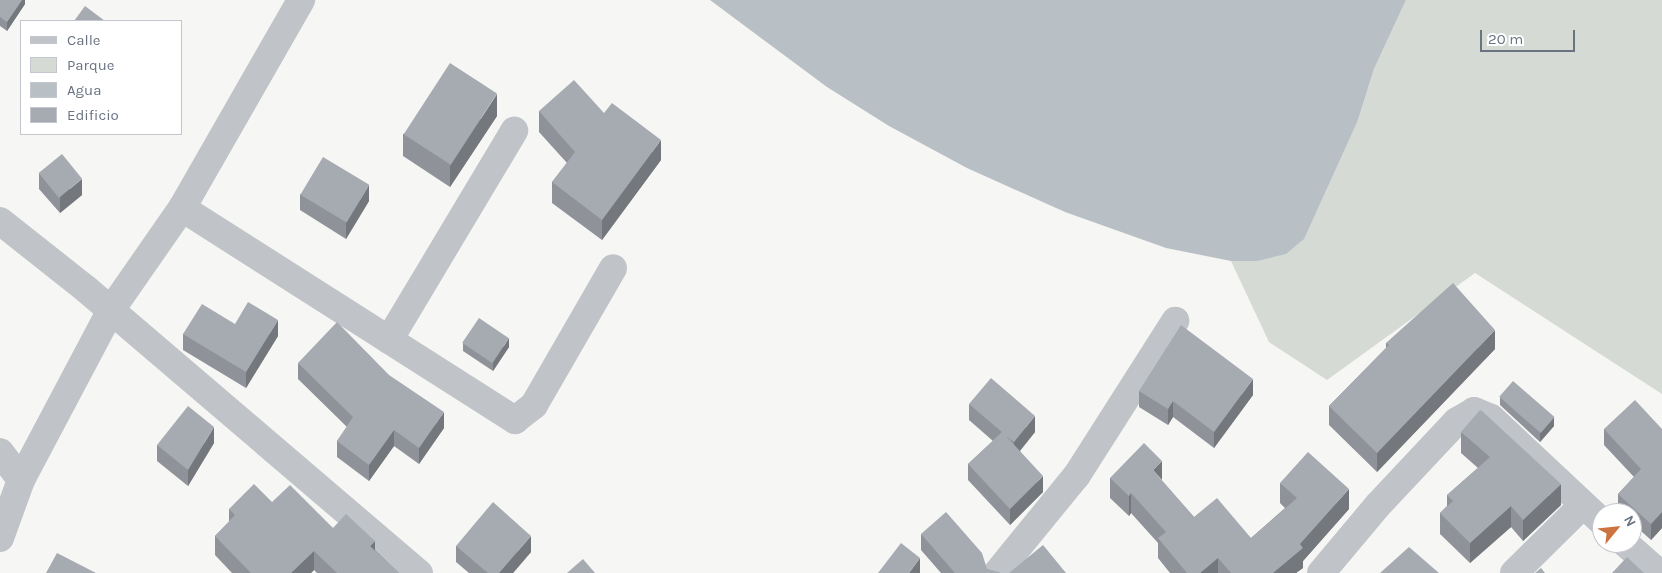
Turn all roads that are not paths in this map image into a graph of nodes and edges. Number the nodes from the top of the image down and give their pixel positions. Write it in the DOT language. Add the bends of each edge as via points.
graph roads {
  1 [pos="301,0"];
  2 [pos="514,131"];
  3 [pos="182,208"];
  4 [pos="0,221"];
  5 [pos="613,268"];
  6 [pos="111,310"];
  7 [pos="1175,321"];
  8 [pos="389,340"];
  9 [pos="0,452"];
  10 [pos="21,480"];
  11 [pos="1592,512"];
  12 [pos="1592,514"];
  13 [pos="0,538"];
  14 [pos="1636,553"];
  15 [pos="419,573"];
  16 [pos="998,573"];
  17 [pos="1321,573"];
  18 [pos="1514,573"];
  19 [pos="1659,573"];
  1 -- 3 [label="street"];
  2 -- 8 [label="street"];
  3 -- 6 [label="street"];
  3 -- 8 [label="street"];
  4 -- 6 [label="street"];
  5 -- 8 [label="street" via="534,405 515,420"];
  6 -- 10 [label="street"];
  6 -- 15 [label="street"];
  7 -- 16 [label="street" via="1077,475"];
  9 -- 10 [label="street"];
  10 -- 13 [label="street"];
  11 -- 17 [label="street" via="1491,418 1484,413 1467,413 1378,505"];
  12 -- 18 [label="street"];
  14 -- 19 [label="street"];
}
